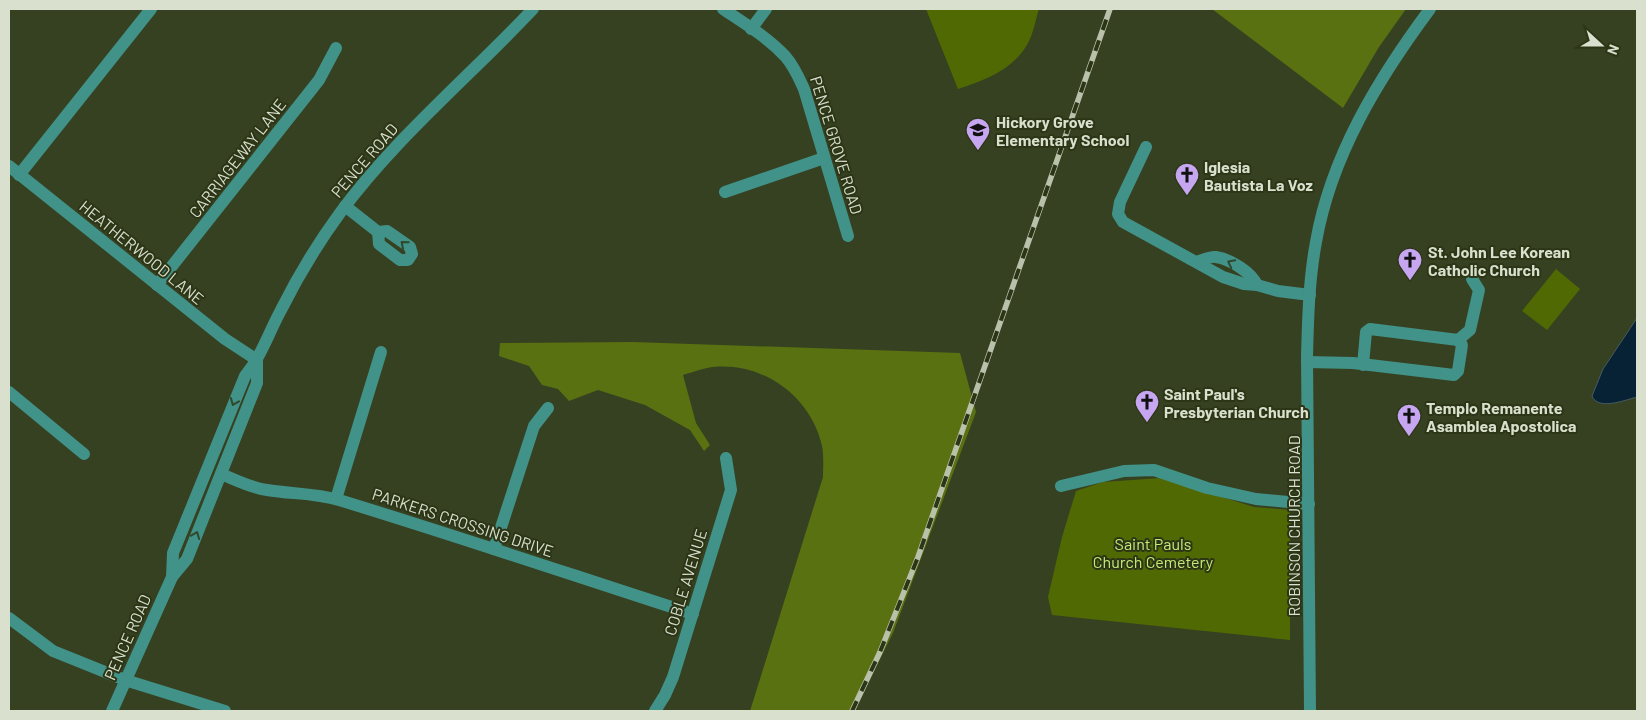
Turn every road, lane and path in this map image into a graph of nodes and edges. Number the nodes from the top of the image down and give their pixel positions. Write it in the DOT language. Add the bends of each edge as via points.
graph roads {
  1 [pos="151,9"];
  2 [pos="533,9"];
  3 [pos="723,9"];
  4 [pos="766,9"];
  5 [pos="1430,9"];
  6 [pos="751,29"];
  7 [pos="336,48"];
  8 [pos="1146,147"];
  9 [pos="824,158"];
  10 [pos="14,170"];
  11 [pos="725,192"];
  12 [pos="345,206"];
  13 [pos="378,232"];
  14 [pos="848,236"];
  15 [pos="1472,279"];
  16 [pos="157,285"];
  17 [pos="1310,296"];
  18 [pos="1458,340"];
  19 [pos="381,352"];
  20 [pos="257,360"];
  21 [pos="1307,362"];
  22 [pos="1363,365"];
  23 [pos="9,392"];
  24 [pos="548,408"];
  25 [pos="84,454"];
  26 [pos="726,458"];
  27 [pos="221,474"];
  28 [pos="1062,486"];
  29 [pos="336,499"];
  30 [pos="1309,504"];
  31 [pos="494,549"];
  32 [pos="172,577"];
  33 [pos="692,614"];
  34 [pos="9,618"];
  35 [pos="124,680"];
  36 [pos="112,711"];
  37 [pos="225,711"];
  38 [pos="655,711"];
  39 [pos="1310,711"];
  1 -- 10 [label="street"];
  2 -- 12 [label="street, PENCE ROAD" via="427,113"];
  3 -- 6 [label="street, PENCE GROVE ROAD"];
  4 -- 6 [label="street"];
  5 -- 17 [label="street, ROBINSON CHURCH ROAD" via="1395,57 1340,160 1316,242"];
  6 -- 9 [label="street, PENCE GROVE ROAD" via="785,56 796,71"];
  7 -- 16 [label="street, CARRIAGEWAY LANE" via="319,80"];
  8 -- 17 [label="street" via="1120,202 1118,214 1123,222 1197,262 1214,256 1244,270 1257,285"];
  9 -- 11 [label="street"];
  9 -- 14 [label="street, PENCE GROVE ROAD"];
  10 -- 16 [label="street, HEATHERWOOD LANE"];
  12 -- 13 [label="street"];
  12 -- 20 [label="street, PENCE ROAD" via="308,261"];
  15 -- 18 [label="street" via="1478,290 1470,330"];
  16 -- 20 [label="street, HEATHERWOOD LANE"];
  17 -- 21 [label="street, ROBINSON CHURCH ROAD"];
  18 -- 22 [label="street" via="1370,329 1366,332"];
  18 -- 22 [label="street" via="1462,344 1458,371 1454,375"];
  19 -- 29 [label="street"];
  20 -- 27 [label="street, PENCE ROAD" via="257,383"];
  20 -- 32 [label="street, PENCE ROAD, one-way" via="245,376 173,553"];
  21 -- 22 [label="street"];
  21 -- 30 [label="street, ROBINSON CHURCH ROAD"];
  23 -- 25 [label="street"];
  24 -- 31 [label="street" via="534,426"];
  26 -- 33 [label="street, COBLE AVENUE" via="731,490"];
  27 -- 29 [label="street, PARKERS CROSSING DRIVE" via="267,490"];
  32 -- 27 [label="street, PENCE ROAD, one-way" via="187,559"];
  28 -- 30 [label="street" via="1124,471 1154,470 1207,488 1256,499"];
  29 -- 31 [label="street, PARKERS CROSSING DRIVE"];
  30 -- 39 [label="street, ROBINSON CHURCH ROAD"];
  31 -- 33 [label="street, PARKERS CROSSING DRIVE"];
  32 -- 35 [label="street, PENCE ROAD"];
  33 -- 38 [label="street, COBLE AVENUE" via="673,677"];
  34 -- 35 [label="street" via="53,651"];
  35 -- 36 [label="street, PENCE ROAD"];
  35 -- 37 [label="street"];
}
